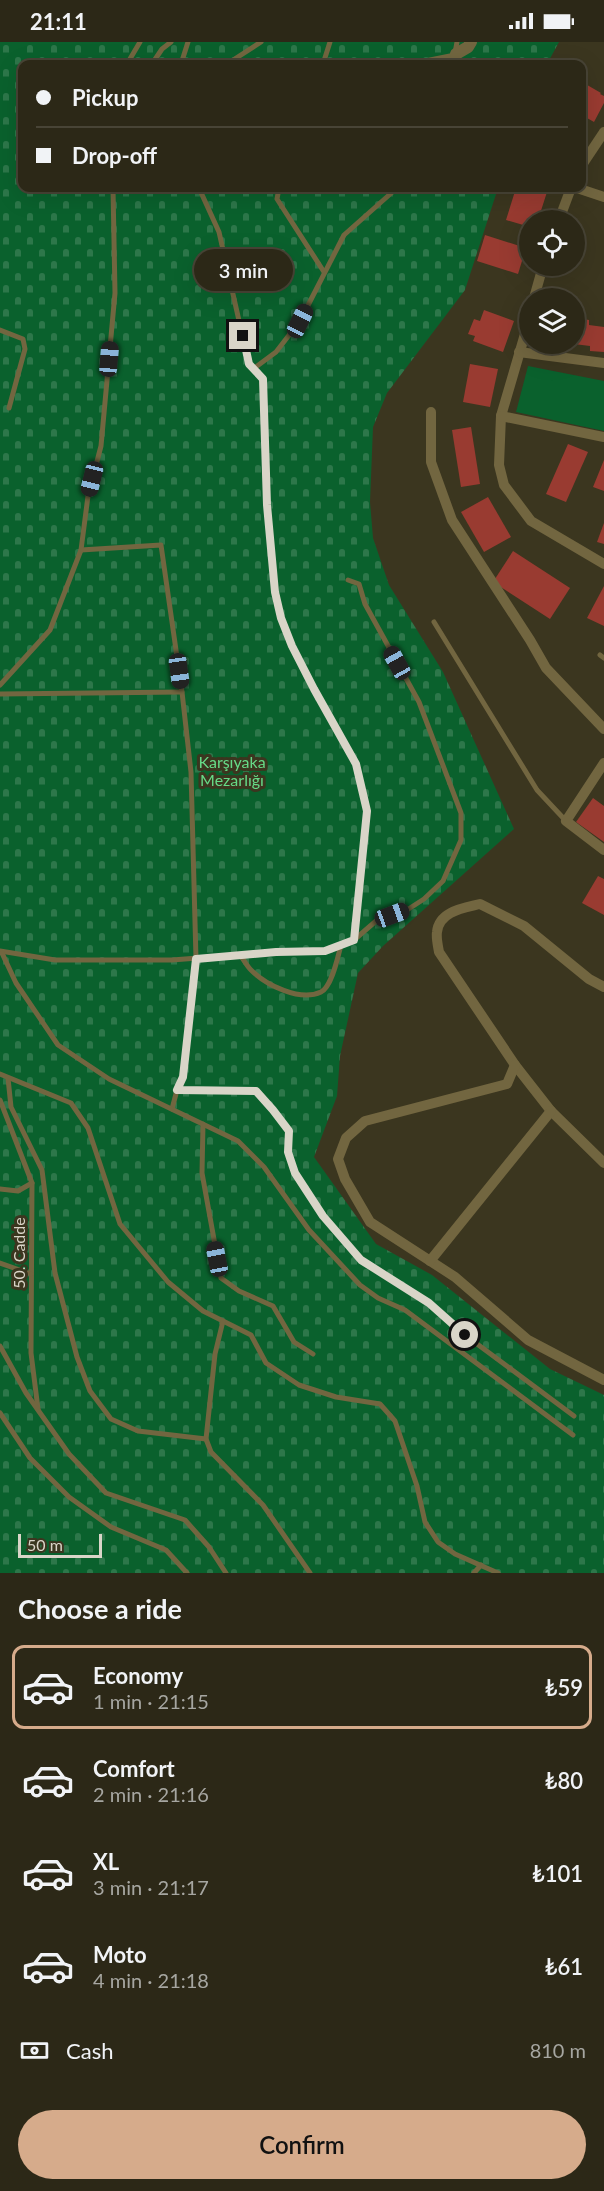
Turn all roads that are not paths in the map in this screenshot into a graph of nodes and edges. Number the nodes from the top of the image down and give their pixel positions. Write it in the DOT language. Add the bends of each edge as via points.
graph roads {
  1 [pos="140,42"];
  2 [pos="171,42"];
  3 [pos="188,42"];
  4 [pos="261,42"];
  5 [pos="330,42"];
  6 [pos="471,42"];
  7 [pos="455,54"];
  8 [pos="129,60"];
  9 [pos="155,60"];
  10 [pos="182,60"];
  11 [pos="233,60"];
  12 [pos="323,60"];
  13 [pos="428,60"];
  14 [pos="604,132"];
  15 [pos="586,159"];
  16 [pos="586,191"];
  17 [pos="113,192"];
  18 [pos="201,192"];
  19 [pos="278,192"];
  20 [pos="393,192"];
  21 [pos="570,192"];
  22 [pos="604,198"];
  23 [pos="563,210"];
  24 [pos="324,272"];
  25 [pos="0,330"];
  26 [pos="519,352"];
  27 [pos="534,354"];
  28 [pos="604,363"];
  29 [pos="253,369"];
  30 [pos="9,408"];
  31 [pos="431,412"];
  32 [pos="501,416"];
  33 [pos="604,437"];
  34 [pos="81,550"];
  35 [pos="604,564"];
  36 [pos="348,580"];
  37 [pos="434,622"];
  38 [pos="0,685"];
  39 [pos="182,692"];
  40 [pos="0,694"];
  41 [pos="604,729"];
  42 [pos="604,763"];
  43 [pos="566,821"];
  44 [pos="604,850"];
  45 [pos="354,940"];
  46 [pos="341,945"];
  47 [pos="1,952"];
  48 [pos="240,955"];
  49 [pos="196,959"];
  50 [pos="604,987"];
  51 [pos="515,1065"];
  52 [pos="0,1074"];
  53 [pos="9,1078"];
  54 [pos="177,1090"];
  55 [pos="0,1100"];
  56 [pos="172,1109"];
  57 [pos="551,1111"];
  58 [pos="203,1124"];
  59 [pos="602,1159"];
  60 [pos="32,1183"];
  61 [pos="0,1189"];
  62 [pos="430,1261"];
  63 [pos="0,1263"];
  64 [pos="32,1274"];
  65 [pos="223,1321"];
  66 [pos="0,1346"];
  67 [pos="313,1354"];
  68 [pos="604,1380"];
  69 [pos="39,1411"];
  70 [pos="0,1413"];
  71 [pos="574,1416"];
  72 [pos="573,1436"];
  73 [pos="206,1439"];
  74 [pos="481,1566"];
  75 [pos="188,1573"];
  76 [pos="226,1573"];
  77 [pos="310,1573"];
  78 [pos="474,1573"];
  79 [pos="498,1573"];
  1 -- 8 [label="lane"];
  2 -- 9 [label="lane"];
  3 -- 10 [label="lane"];
  4 -- 11 [label="lane"];
  5 -- 12 [label="lane"];
  6 -- 7 [label="street"];
  7 -- 13 [label="lane"];
  14 -- 15 [label="street"];
  16 -- 22 [label="street"];
  17 -- 34 [label="lane" via="115,293 101,446 88,496"];
  18 -- 29 [label="lane" via="219,232"];
  19 -- 24 [label="lane" via="277,199"];
  20 -- 24 [label="lane" via="345,235"];
  21 -- 23 [label="street"];
  24 -- 29 [label="lane" via="300,321 276,352"];
  25 -- 30 [label="lane" via="23,339 25,349"];
  26 -- 32 [label="street"];
  27 -- 28 [label="street"];
  29 -- 45 [label="lane" via="263,379 267,505 281,618 305,672 356,764 367,811"];
  31 -- 41 [label="street" via="431,462 452,520 546,669"];
  32 -- 33 [label="street"];
  32 -- 35 [label="street" via="499,465 504,485 531,521"];
  34 -- 38 [label="lane" via="50,630"];
  34 -- 39 [label="lane" via="161,545"];
  36 -- 45 [label="lane" via="359,584 365,604 419,702 461,813 461,840 443,881 424,899 376,921"];
  37 -- 43 [label="lane" via="537,790"];
  39 -- 40 [label="lane"];
  39 -- 49 [label="lane" via="191,772"];
  42 -- 43 [label="street"];
  43 -- 44 [label="street"];
  45 -- 46 [label="lane"];
  46 -- 48 [label="lane" via="325,951"];
  46 -- 48 [label="lane" via="329,984 321,992 305,994 289,992 267,981 250,970"];
  47 -- 49 [label="lane" via="55,960"];
  47 -- 56 [label="lane" via="16,983 58,1045 109,1078"];
  48 -- 49 [label="lane"];
  49 -- 54 [label="lane" via="183,1077"];
  50 -- 51 [label="street" via="589,980 524,926 480,904 444,916 437,930 439,952"];
  51 -- 57 [label="street"];
  51 -- 62 [label="street" via="507,1084 365,1121 346,1138 338,1159 370,1222"];
  52 -- 53 [label="lane"];
  53 -- 65 [label="lane" via="71,1103 88,1128 120,1224 168,1282 203,1311"];
  53 -- 73 [label="lane" via="11,1107 42,1170 55,1273 76,1357 90,1391 111,1419 138,1431"];
  54 -- 56 [label="lane"];
  54 -- 71 [label="lane" via="256,1091 289,1131 288,1152 295,1173 323,1216 361,1260 429,1303 465,1335"];
  55 -- 60 [label="lane, 50. Cadde"];
  56 -- 58 [label="lane"];
  57 -- 59 [label="street"];
  57 -- 62 [label="street"];
  58 -- 67 [label="lane" via="202,1173 221,1278 273,1306 294,1342"];
  58 -- 72 [label="lane" via="238,1141 264,1167 309,1230 360,1285 405,1310"];
  60 -- 61 [label="lane" via="18,1191"];
  60 -- 64 [label="lane, 50. Cadde"];
  62 -- 68 [label="street" via="455,1277 528,1340"];
  63 -- 64 [label="lane"];
  64 -- 69 [label="lane, 50. Cadde" via="31,1353"];
  65 -- 73 [label="lane" via="215,1354"];
  65 -- 74 [label="lane" via="251,1335 266,1363 300,1385 336,1397 380,1404 395,1421 425,1521 438,1542"];
  66 -- 69 [label="lane"];
  69 -- 76 [label="lane" via="69,1454 106,1493 185,1520"];
  70 -- 75 [label="lane" via="30,1458 69,1497 111,1527 166,1550"];
  73 -- 77 [label="lane" via="211,1452 263,1504"];
  74 -- 78 [label="lane"];
  74 -- 79 [label="lane"];
}
